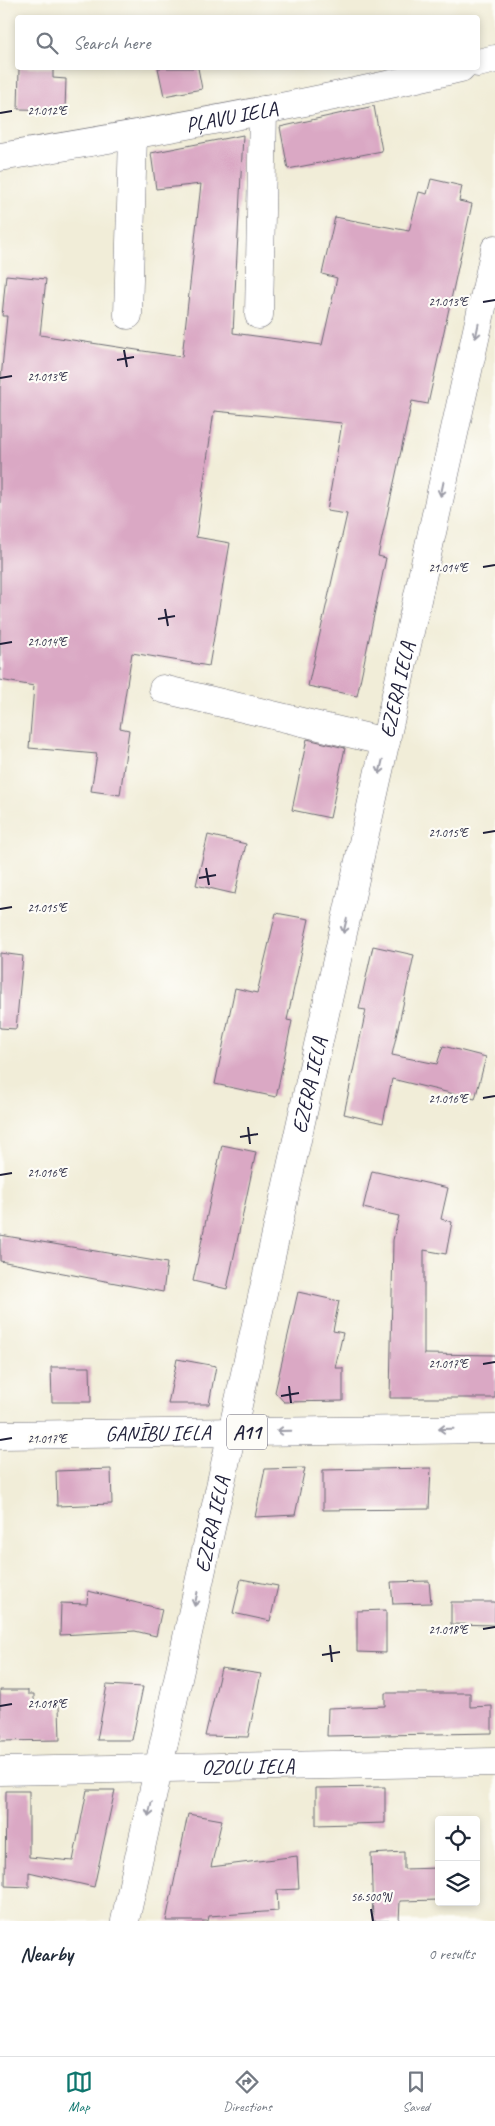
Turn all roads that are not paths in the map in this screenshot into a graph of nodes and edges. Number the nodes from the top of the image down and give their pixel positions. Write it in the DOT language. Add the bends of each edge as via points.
graph roads {
  1 [pos="495,59"];
  2 [pos="480,63"];
  3 [pos="452,70"];
  4 [pos="263,110"];
  5 [pos="133,135"];
  6 [pos="0,157"];
  7 [pos="495,249"];
  8 [pos="259,315"];
  9 [pos="128,316"];
  10 [pos="163,689"];
  11 [pos="386,742"];
  12 [pos="495,1429"];
  13 [pos="232,1432"];
  14 [pos="0,1435"];
  15 [pos="495,1762"];
  16 [pos="159,1769"];
  17 [pos="0,1771"];
  18 [pos="125,1921"];
  1 -- 2 [label="main road"];
  3 -- 4 [label="main road, PĻAVU IELA"];
  4 -- 5 [label="main road, PĻAVU IELA"];
  4 -- 8 [label="main road"];
  5 -- 6 [label="main road, PĻAVU IELA"];
  5 -- 9 [label="main road"];
  7 -- 11 [label="main road, EZERA IELA, one-way"];
  10 -- 11 [label="main road"];
  11 -- 13 [label="main road, EZERA IELA, one-way"];
  12 -- 13 [label="main road, GANĪBU IELA / A11, one-way"];
  13 -- 14 [label="main road, GANĪBU IELA / A11"];
  13 -- 16 [label="main road, EZERA IELA, one-way"];
  15 -- 16 [label="main road, OZOLU IELA"];
  16 -- 17 [label="main road, OZOLU IELA"];
  16 -- 18 [label="main road, EZERA IELA, one-way"];
}
